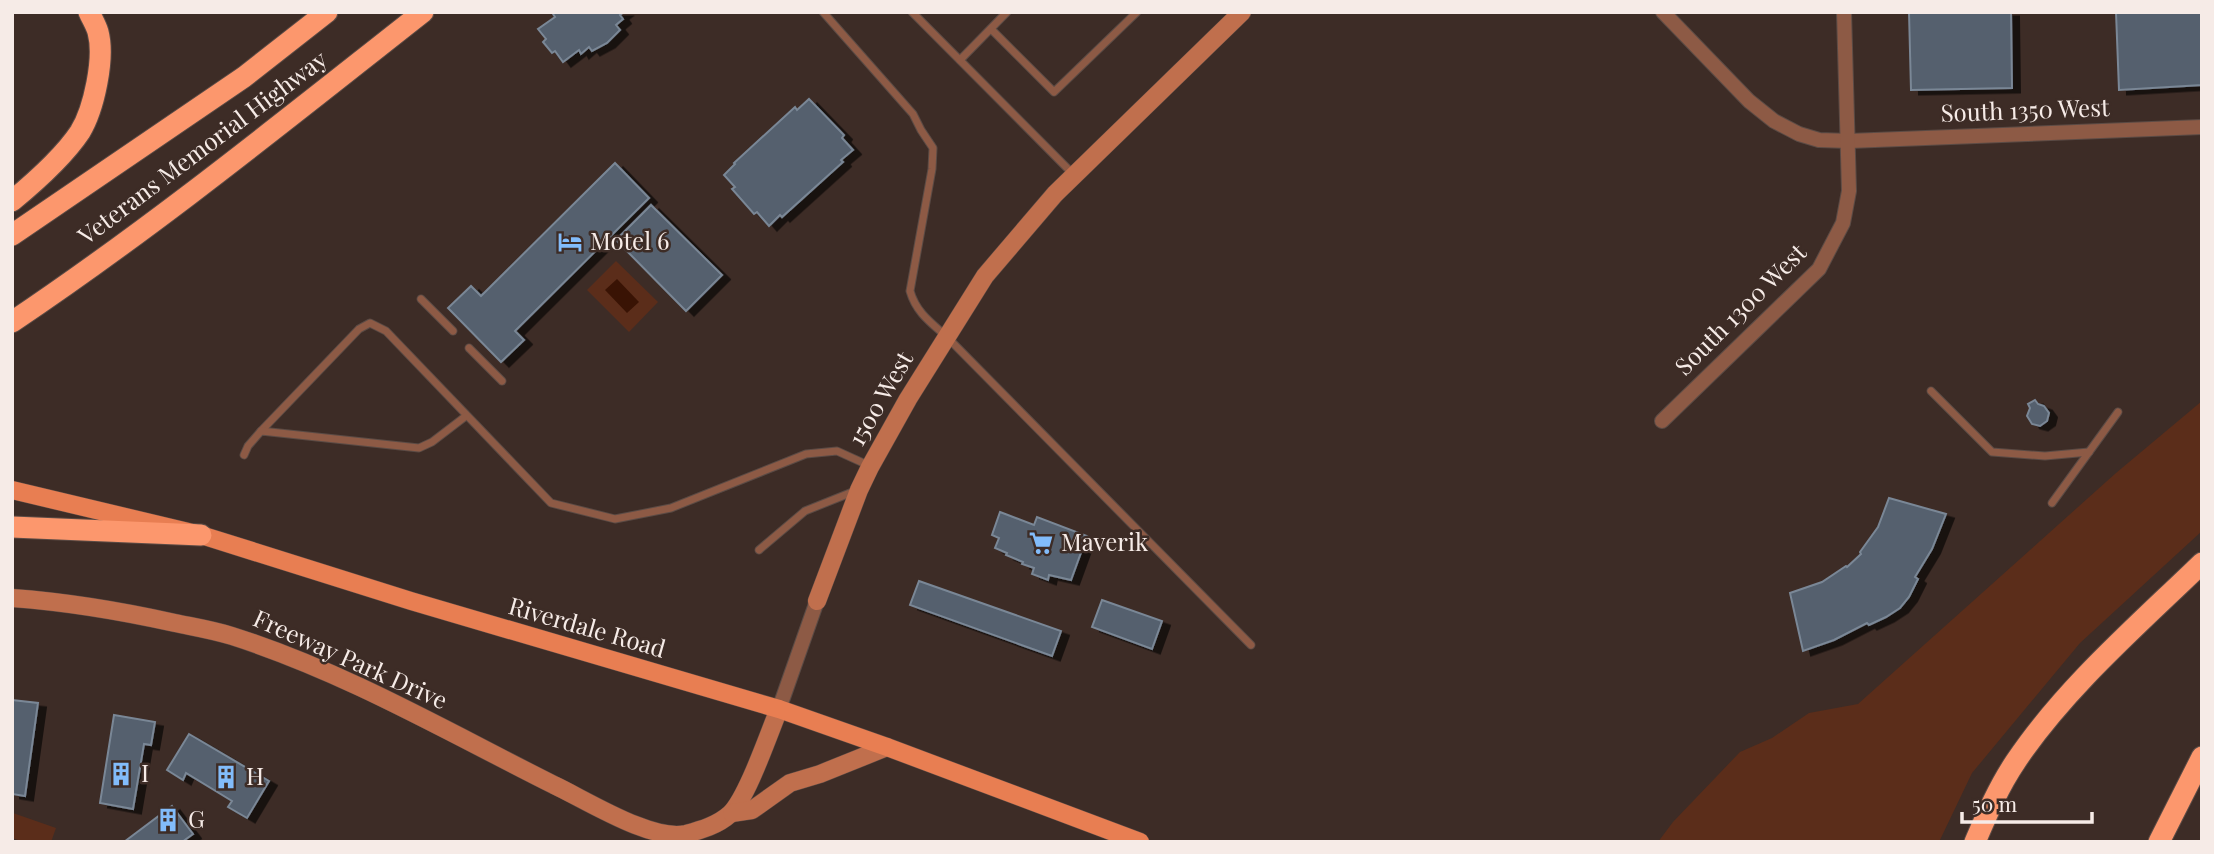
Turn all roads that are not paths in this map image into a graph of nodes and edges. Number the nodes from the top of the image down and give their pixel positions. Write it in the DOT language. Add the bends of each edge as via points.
graph roads {
  1 [pos="89,12"];
  2 [pos="327,12"];
  3 [pos="423,12"];
  4 [pos="823,12"];
  5 [pos="912,12"];
  6 [pos="1007,12"];
  7 [pos="1137,12"];
  8 [pos="1242,12"];
  9 [pos="1663,12"];
  10 [pos="1844,12"];
  11 [pos="991,29"];
  12 [pos="960,60"];
  13 [pos="2202,127"];
  14 [pos="1850,141"];
  15 [pos="1074,176"];
  16 [pos="12,201"];
  17 [pos="12,235"];
  18 [pos="421,299"];
  19 [pos="12,322"];
  20 [pos="453,331"];
  21 [pos="946,336"];
  22 [pos="469,348"];
  23 [pos="502,381"];
  24 [pos="1931,391"];
  25 [pos="2118,412"];
  26 [pos="466,416"];
  27 [pos="1662,421"];
  28 [pos="261,432"];
  29 [pos="2089,452"];
  30 [pos="244,455"];
  31 [pos="870,467"];
  32 [pos="12,490"];
  33 [pos="859,490"];
  34 [pos="2052,503"];
  35 [pos="12,527"];
  36 [pos="201,535"];
  37 [pos="759,550"];
  38 [pos="2202,562"];
  39 [pos="12,598"];
  40 [pos="817,601"];
  41 [pos="1251,645"];
  42 [pos="779,709"];
  43 [pos="887,747"];
  44 [pos="2202,757"];
  45 [pos="732,813"];
  46 [pos="1987,813"];
  47 [pos="645,836"];
  48 [pos="1140,842"];
  49 [pos="1967,842"];
  50 [pos="1975,842"];
  51 [pos="2159,842"];
  1 -- 16 [label="highway" via="98,34 99,70 86,118 41,177"];
  2 -- 17 [label="highway, Veterans Memorial Highway" via="244,77"];
  3 -- 19 [label="highway, Veterans Memorial Highway" via="270,134"];
  4 -- 21 [label="lane" via="913,114 933,148 910,291 922,315"];
  5 -- 12 [label="lane"];
  6 -- 11 [label="lane"];
  7 -- 11 [label="lane" via="1054,92"];
  8 -- 15 [label="street, 1500 West"];
  9 -- 14 [label="street, South 1350 West" via="1774,121 1819,140"];
  10 -- 14 [label="street, South 1300 West"];
  11 -- 12 [label="lane"];
  12 -- 15 [label="lane"];
  13 -- 14 [label="street, South 1350 West"];
  14 -- 27 [label="street, South 1300 West" via="1843,223 1819,269"];
  15 -- 21 [label="street, 1500 West" via="985,276"];
  18 -- 20 [label="lane"];
  21 -- 31 [label="street, 1500 West"];
  21 -- 41 [label="lane"];
  22 -- 23 [label="lane"];
  24 -- 29 [label="lane" via="1992,452 2045,456"];
  25 -- 29 [label="lane"];
  26 -- 28 [label="lane" via="419,447"];
  26 -- 28 [label="lane" via="386,331 370,323 359,329"];
  26 -- 31 [label="lane" via="551,503 615,519 671,508 806,454 837,451"];
  28 -- 30 [label="lane"];
  29 -- 34 [label="lane"];
  31 -- 33 [label="street, 1500 West"];
  32 -- 36 [label="main road, Riverdale Road"];
  33 -- 37 [label="lane" via="805,511"];
  33 -- 40 [label="street, 1500 West"];
  35 -- 36 [label="highway"];
  36 -- 42 [label="main road, Riverdale Road"];
  38 -- 46 [label="highway" via="2052,714 2016,762"];
  39 -- 47 [label="street, Freeway Park Drive" via="120,612 230,635 326,671 408,709"];
  40 -- 42 [label="street, 1500 West"];
  42 -- 43 [label="main road, Riverdale Road"];
  42 -- 45 [label="street, 1500 West"];
  43 -- 45 [label="street" via="790,783 752,810"];
  43 -- 48 [label="main road, Riverdale Road"];
  44 -- 51 [label="highway"];
  45 -- 47 [label="street" via="683,835"];
  46 -- 49 [label="highway"];
  46 -- 50 [label="highway"];
}
